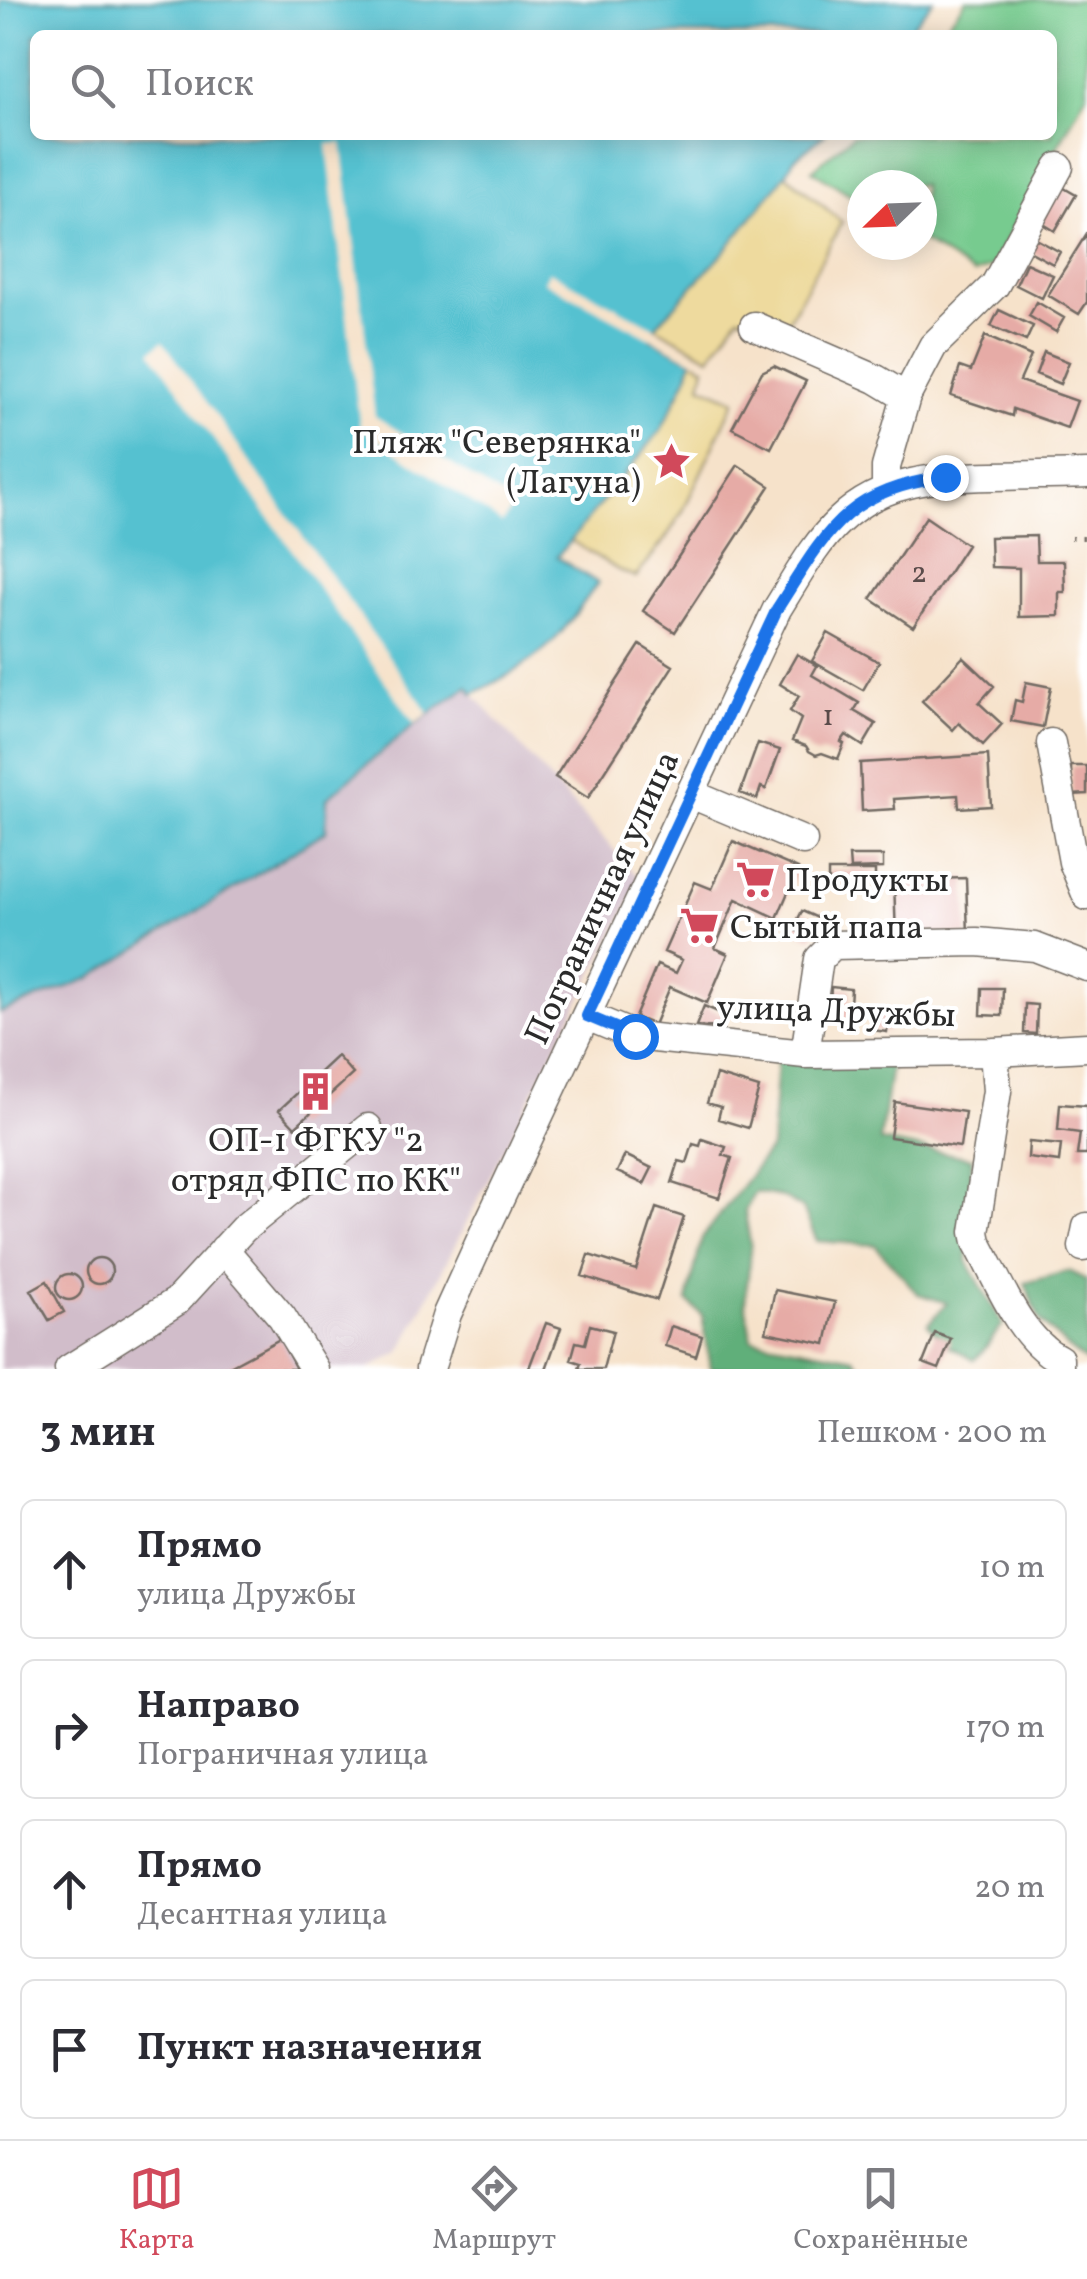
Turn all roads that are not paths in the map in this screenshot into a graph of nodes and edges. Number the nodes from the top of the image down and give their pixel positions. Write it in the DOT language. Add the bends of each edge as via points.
graph roads {
  1 [pos="1059,166"];
  2 [pos="754,326"];
  3 [pos="906,397"];
  4 [pos="1087,474"];
  5 [pos="886,490"];
  6 [pos="1051,743"];
  7 [pos="691,794"];
  8 [pos="802,841"];
  9 [pos="1087,896"];
  10 [pos="1087,967"];
  11 [pos="587,1016"];
  12 [pos="1087,1047"];
  13 [pos="994,1052"];
  14 [pos="805,1054"];
  15 [pos="368,1128"];
  16 [pos="224,1249"];
  17 [pos="69,1369"];
  18 [pos="314,1369"];
  19 [pos="430,1369"];
  20 [pos="1059,1369"];
  1 -- 3 [label="street" via="995,285 933,346"];
  2 -- 3 [label="street"];
  3 -- 5 [label="street"];
  4 -- 5 [label="street, Пограничная улица" via="945,477"];
  5 -- 7 [label="street, Пограничная улица" via="838,522 777,609"];
  6 -- 9 [label="street" via="1073,862"];
  7 -- 8 [label="street"];
  7 -- 11 [label="street, Пограничная улица"];
  10 -- 14 [label="street" via="1035,948 977,942 833,945 819,959"];
  11 -- 14 [label="street, улица Дружбы" via="635,1036"];
  11 -- 19 [label="street, Пограничная улица" via="447,1314"];
  12 -- 13 [label="street, улица Дружбы"];
  13 -- 14 [label="street, улица Дружбы"];
  13 -- 20 [label="street" via="996,1091 976,1242 1026,1330 1059,1359"];
  15 -- 16 [label="street"];
  16 -- 17 [label="street" via="176,1301"];
  16 -- 18 [label="street" via="282,1316"];
}
